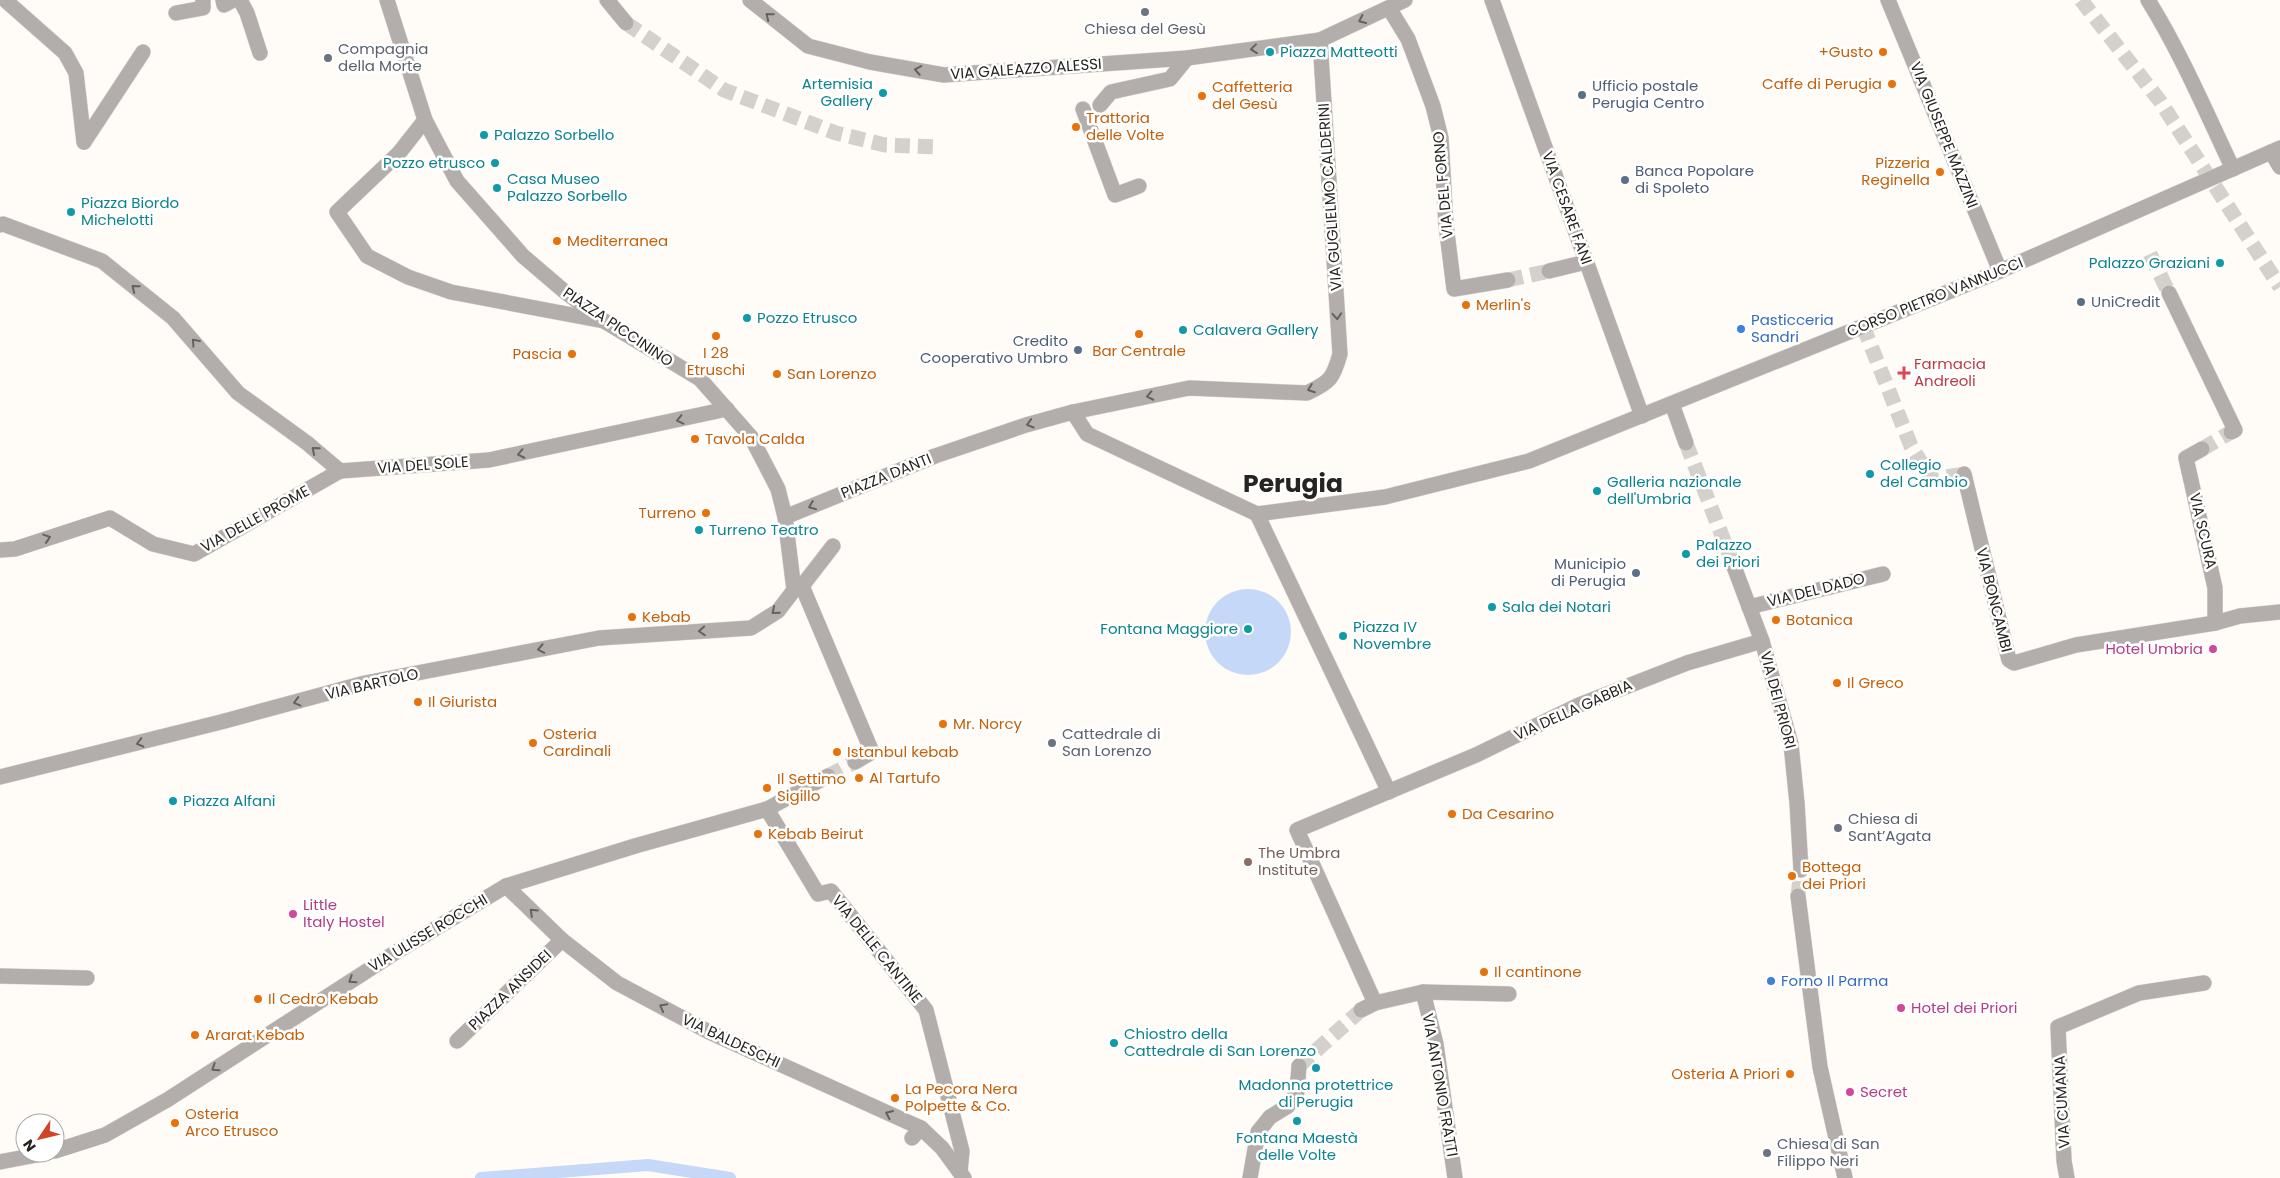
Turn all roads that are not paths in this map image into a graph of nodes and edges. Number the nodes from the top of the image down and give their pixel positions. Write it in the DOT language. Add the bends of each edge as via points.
graph roads {
  1 [pos="5,0"];
  2 [pos="203,0"];
  3 [pos="223,0"];
  4 [pos="233,0"];
  5 [pos="240,0"];
  6 [pos="386,0"];
  7 [pos="607,0"];
  8 [pos="750,0"];
  9 [pos="1405,0"];
  10 [pos="1492,0"];
  11 [pos="1888,0"];
  12 [pos="2148,0"];
  13 [pos="1389,8"];
  14 [pos="176,13"];
  15 [pos="626,23"];
  16 [pos="1320,40"];
  17 [pos="143,52"];
  18 [pos="260,54"];
  19 [pos="1187,58"];
  20 [pos="1100,105"];
  21 [pos="1083,109"];
  22 [pos="425,120"];
  23 [pos="2276,150"];
  24 [pos="2280,167"];
  25 [pos="2233,169"];
  26 [pos="1139,186"];
  27 [pos="0,225"];
  28 [pos="1586,262"];
  29 [pos="1549,271"];
  30 [pos="2000,271"];
  31 [pos="1508,280"];
  32 [pos="2168,293"];
  33 [pos="604,321"];
  34 [pos="1672,404"];
  35 [pos="728,409"];
  36 [pos="1073,412"];
  37 [pos="1642,416"];
  38 [pos="2231,432"];
  39 [pos="1686,443"];
  40 [pos="2202,449"];
  41 [pos="340,471"];
  42 [pos="1964,474"];
  43 [pos="1257,514"];
  44 [pos="785,517"];
  45 [pos="833,546"];
  46 [pos="0,550"];
  47 [pos="1733,564"];
  48 [pos="1883,574"];
  49 [pos="798,588"];
  50 [pos="1748,607"];
  51 [pos="2280,612"];
  52 [pos="2215,624"];
  53 [pos="1762,641"];
  54 [pos="855,762"];
  55 [pos="828,776"];
  56 [pos="0,777"];
  57 [pos="1389,792"];
  58 [pos="767,809"];
  59 [pos="1801,870"];
  60 [pos="506,886"];
  61 [pos="1798,896"];
  62 [pos="562,940"];
  63 [pos="0,976"];
  64 [pos="87,978"];
  65 [pos="2204,983"];
  66 [pos="1423,992"];
  67 [pos="1509,994"];
  68 [pos="1375,1002"];
  69 [pos="1361,1010"];
  70 [pos="457,1041"];
  71 [pos="1299,1066"];
  72 [pos="65,1147"];
  73 [pos="15,1159"];
  74 [pos="0,1162"];
  75 [pos="962,1175"];
  76 [pos="1250,1178"];
  77 [pos="1455,1178"];
  78 [pos="1845,1178"];
  79 [pos="2067,1178"];
  1 -- 17 [label="street" via="65,53 76,73 84,142"];
  2 -- 14 [label="street" via="203,8"];
  3 -- 4 [label="street" via="224,5"];
  5 -- 18 [label="street"];
  6 -- 22 [label="street, PIAZZA PICCININO"];
  7 -- 15 [label="street"];
  19 -- 8 [label="street, VIA GALEAZZO ALESSI, one-way" via="944,75 870,62 808,46"];
  9 -- 13 [label="street, VIA GALEAZZO ALESSI"];
  10 -- 28 [label="street, VIA CESARE FANI"];
  11 -- 30 [label="street, VIA GIUSEPPE MAZZINI"];
  12 -- 25 [label="street" via="2166,28"];
  13 -- 16 [label="street, VIA GALEAZZO ALESSI, one-way"];
  13 -- 31 [label="street, VIA DEL FORNO" via="1408,39 1433,106 1441,138 1446,226 1454,289"];
  16 -- 19 [label="street, VIA GALEAZZO ALESSI, one-way"];
  16 -- 36 [label="street, VIA GUGLIELMO CALDERINI, one-way" via="1340,354 1334,375 1322,386 1307,392 1188,388"];
  19 -- 20 [label="street" via="1170,79 1111,92"];
  21 -- 26 [label="street" via="1115,195"];
  22 -- 33 [label="street, PIAZZA PICCININO" via="457,181 493,222 530,262"];
  22 -- 33 [label="street" via="399,153 337,212 367,256 408,277 451,292"];
  23 -- 24 [label="street"];
  23 -- 25 [label="street, CORSO PIETRO VANNUCCI"];
  25 -- 30 [label="street, CORSO PIETRO VANNUCCI"];
  41 -- 27 [label="street, one-way" via="238,393 173,318 102,261"];
  28 -- 29 [label="street"];
  28 -- 37 [label="street, VIA CESARE FANI"];
  30 -- 34 [label="street, CORSO PIETRO VANNUCCI"];
  32 -- 38 [label="street" via="2235,430"];
  33 -- 35 [label="street, PIAZZA PICCININO" via="700,380"];
  34 -- 37 [label="street, CORSO PIETRO VANNUCCI"];
  34 -- 39 [label="street"];
  35 -- 41 [label="street, VIA DEL SOLE, one-way" via="489,460"];
  35 -- 44 [label="street" via="751,437 778,489"];
  36 -- 43 [label="street" via="1087,434"];
  36 -- 44 [label="street, PIAZZA DANTI, one-way" via="935,456"];
  37 -- 43 [label="street, CORSO PIETRO VANNUCCI" via="1529,461 1385,497"];
  40 -- 52 [label="street, VIA SCURA" via="2186,458 2216,588"];
  46 -- 41 [label="street, VIA DELLE PROME, one-way" via="15,549 110,518 153,544 194,554"];
  42 -- 52 [label="street, VIA BONCAMBI" via="2009,660 2014,663 2076,645"];
  43 -- 57 [label="street"];
  44 -- 49 [label="street"];
  45 -- 49 [label="street"];
  47 -- 50 [label="street, VIA DEI PRIORI"];
  48 -- 50 [label="street, VIA DEL DADO"];
  49 -- 54 [label="street" via="872,752"];
  49 -- 56 [label="street, VIA BARTOLO, one-way" via="778,611 751,628 599,638 364,683"];
  50 -- 53 [label="street, VIA DEI PRIORI"];
  51 -- 52 [label="street, VIA BONCAMBI" via="2240,616"];
  53 -- 57 [label="street, VIA DELLA GABBIA" via="1687,663 1579,705 1476,755"];
  53 -- 59 [label="street, VIA DEI PRIORI" via="1791,744"];
  55 -- 58 [label="street, VIA ULISSE ROCCHI"];
  57 -- 68 [label="street, VIA DELLA GABBIA" via="1297,830"];
  58 -- 60 [label="street, VIA ULISSE ROCCHI"];
  58 -- 75 [label="street, VIA DELLE CANTINE" via="818,894 832,891 926,1010 962,1151"];
  62 -- 60 [label="street, VIA BALDESCHI, one-way"];
  60 -- 72 [label="street, VIA ULISSE ROCCHI, one-way" via="388,956 167,1100 105,1135"];
  61 -- 78 [label="street" via="1820,1067"];
  62 -- 70 [label="street, PIAZZA ANSIDEI"];
  75 -- 62 [label="street, VIA BALDESCHI, one-way" via="942,1148 917,1133 618,984"];
  63 -- 64 [label="street"];
  65 -- 79 [label="street, VIA CUMANA" via="2139,993 2058,1027"];
  66 -- 67 [label="street"];
  66 -- 68 [label="street"];
  66 -- 77 [label="street, VIA ANTONIO FRATTI" via="1436,1044"];
  68 -- 69 [label="street"];
  71 -- 76 [label="street" via="1297,1092 1288,1106 1270,1117 1258,1132"];
  73 -- 74 [label="street"];
}
